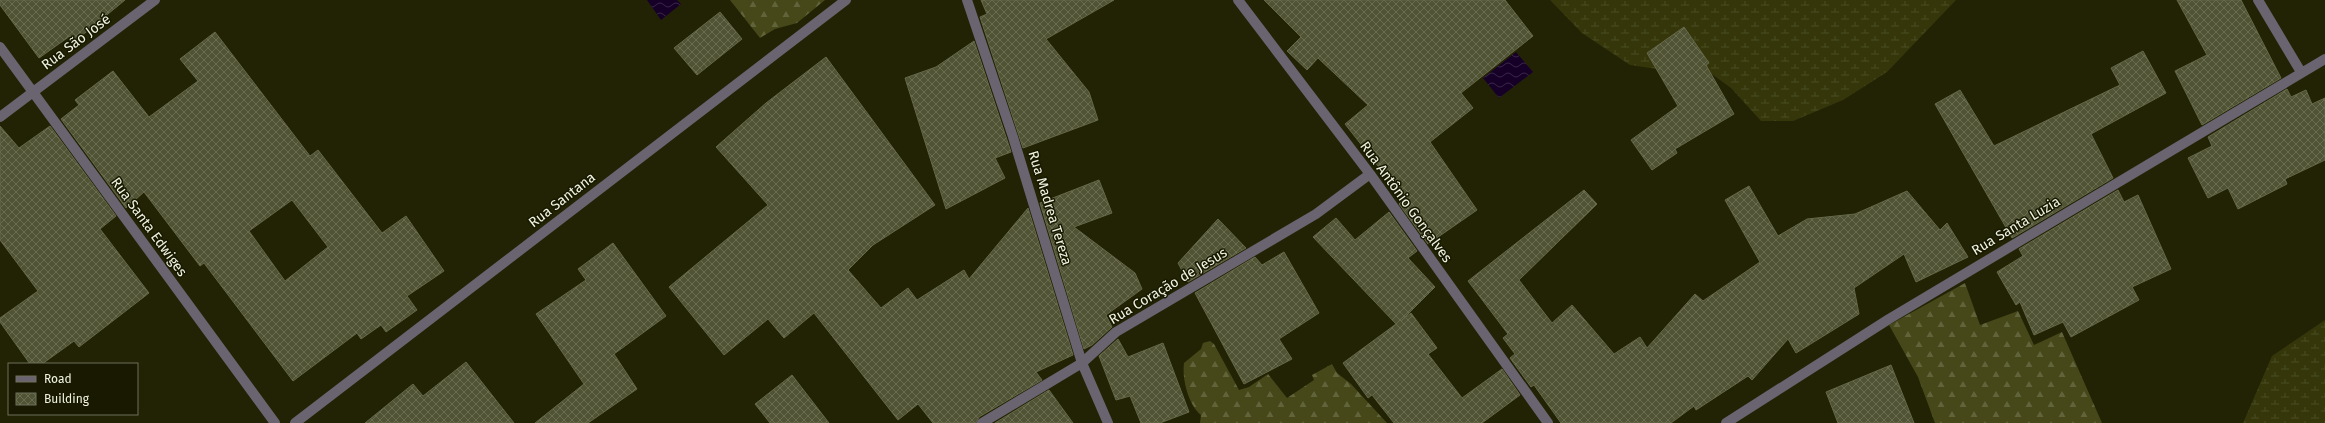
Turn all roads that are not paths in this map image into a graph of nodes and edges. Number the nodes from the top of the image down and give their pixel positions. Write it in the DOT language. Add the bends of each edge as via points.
graph roads {
  1 [pos="155,0"];
  2 [pos="846,0"];
  3 [pos="967,0"];
  4 [pos="1238,0"];
  5 [pos="2258,0"];
  6 [pos="0,47"];
  7 [pos="2325,59"];
  8 [pos="2301,72"];
  9 [pos="33,91"];
  10 [pos="0,117"];
  11 [pos="1370,174"];
  12 [pos="1082,363"];
  13 [pos="275,423"];
  14 [pos="295,423"];
  15 [pos="982,423"];
  16 [pos="1108,423"];
  17 [pos="1548,423"];
  18 [pos="1726,423"];
  1 -- 9 [label="street, Rua São José"];
  2 -- 14 [label="street, Rua Santana"];
  3 -- 12 [label="street, Rua Madrea Tereza" via="1013,137"];
  4 -- 11 [label="street, Rua Antônio Gonçalves"];
  5 -- 8 [label="street"];
  6 -- 9 [label="street, Rua Santa Edwiges"];
  7 -- 8 [label="street, Rua Santa Luzia"];
  8 -- 18 [label="street, Rua Santa Luzia" via="1896,315"];
  9 -- 10 [label="street, Rua São José"];
  9 -- 13 [label="street, Rua Santa Edwiges"];
  11 -- 12 [label="street, Rua Coração de Jesus" via="1316,214 1116,332"];
  11 -- 17 [label="street, Rua Antônio Gonçalves"];
  12 -- 15 [label="street, Rua Coração de Jesus"];
  12 -- 16 [label="street, Rua Madrea Tereza"];
}
